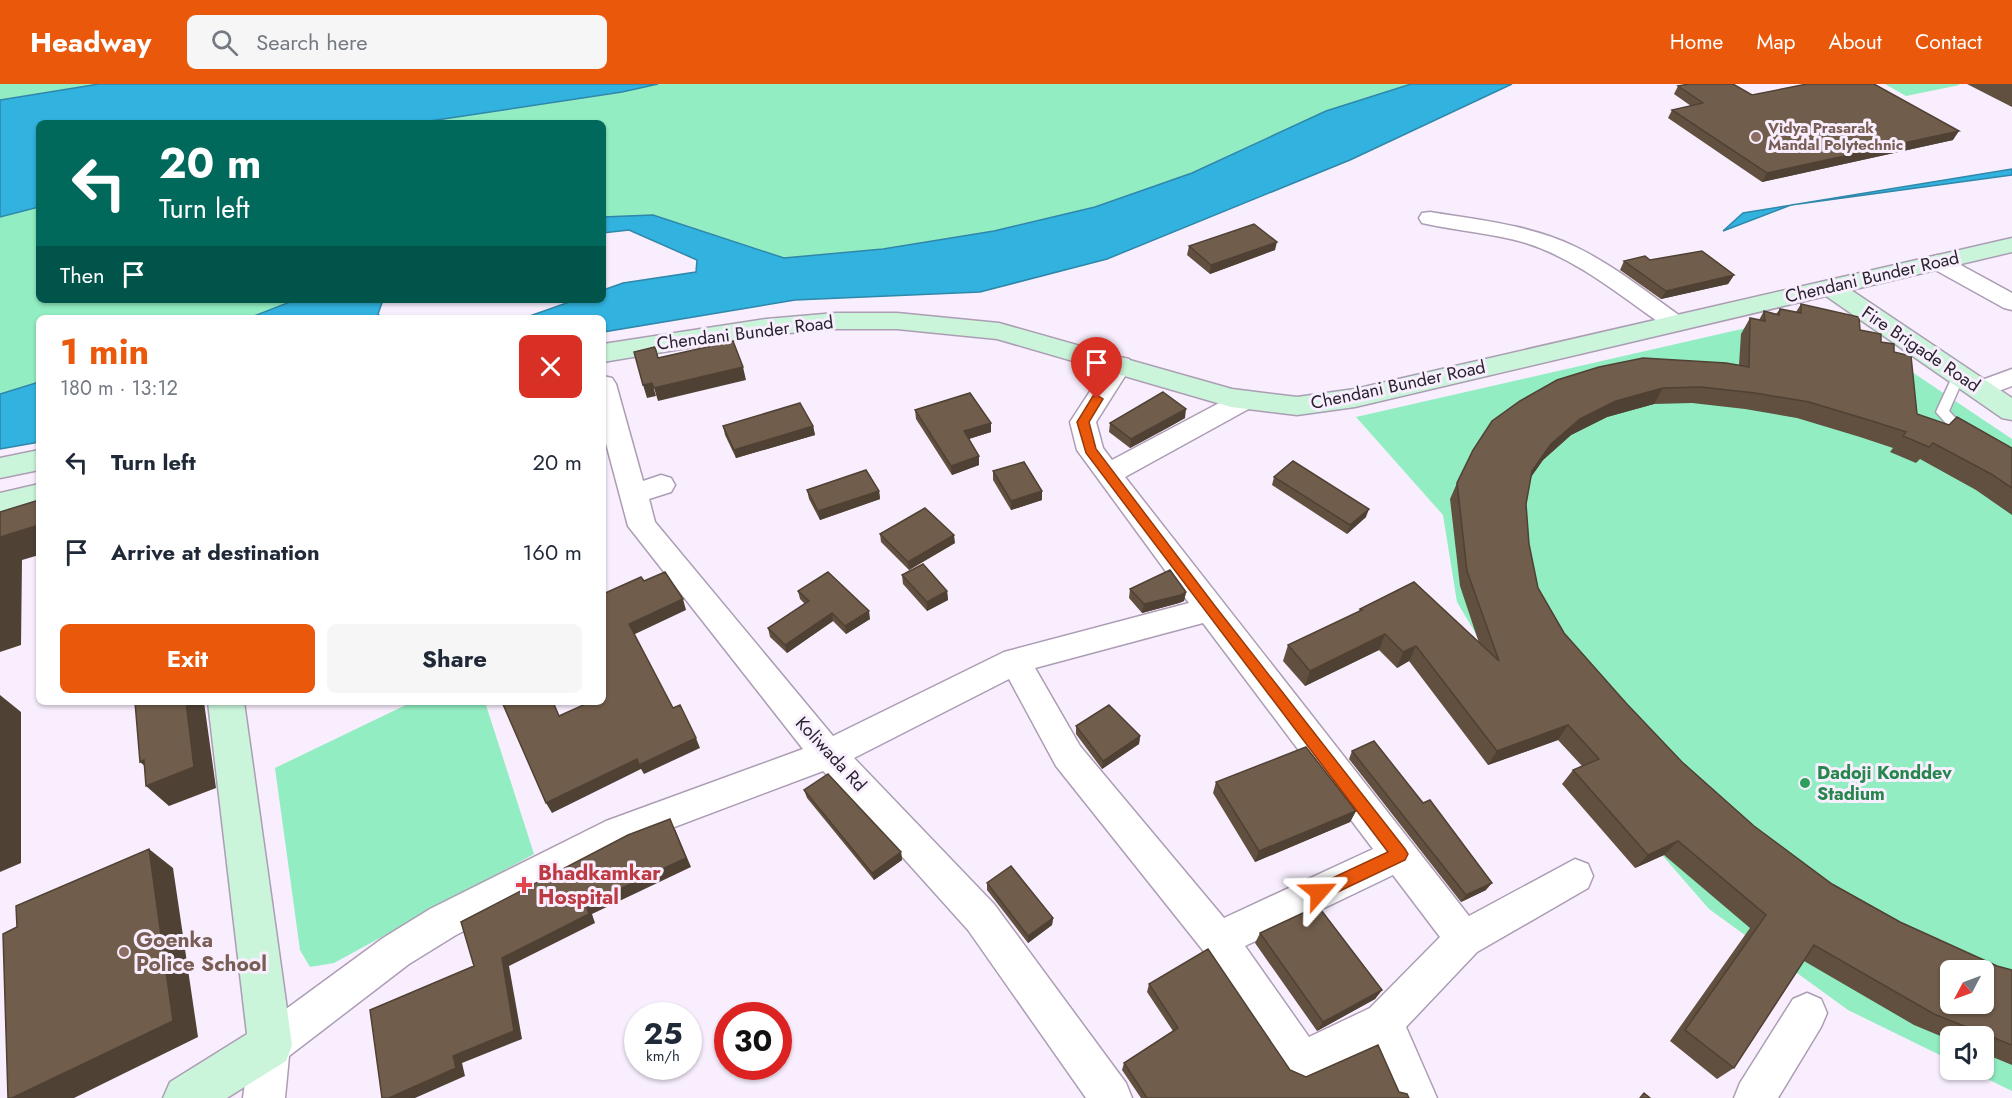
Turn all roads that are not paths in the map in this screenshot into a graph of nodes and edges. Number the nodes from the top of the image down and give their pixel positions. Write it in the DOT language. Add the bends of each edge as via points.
graph roads {
  1 [pos="1430,218"];
  2 [pos="2012,245"];
  3 [pos="1938,262"];
  4 [pos="2012,274"];
  5 [pos="1829,287"];
  6 [pos="2012,288"];
  7 [pos="2012,303"];
  8 [pos="1675,323"];
  9 [pos="606,353"];
  10 [pos="1120,365"];
  11 [pos="2012,377"];
  12 [pos="1970,382"];
  13 [pos="606,391"];
  14 [pos="1245,400"];
  15 [pos="2012,411"];
  16 [pos="1956,426"];
  17 [pos="36,461"];
  18 [pos="0,468"];
  19 [pos="1108,474"];
  20 [pos="36,479"];
  21 [pos="0,487"];
  22 [pos="36,496"];
  23 [pos="0,504"];
  24 [pos="1210,609"];
  25 [pos="1015,662"];
  26 [pos="226,705"];
  27 [pos="828,755"];
  28 [pos="1400,854"];
  29 [pos="1575,876"];
  30 [pos="1464,939"];
  31 [pos="1218,940"];
  32 [pos="1807,1013"];
  33 [pos="1383,1022"];
  34 [pos="270,1045"];
  35 [pos="1099,1094"];
  36 [pos="186,1098"];
  37 [pos="264,1098"];
  38 [pos="1416,1098"];
  39 [pos="1755,1098"];
  1 -- 8 [label="street" via="1495,229 1548,244 1590,265"];
  2 -- 3 [label="main road, Chendani Bunder Road"];
  3 -- 5 [label="main road, Chendani Bunder Road"];
  3 -- 7 [label="street"];
  4 -- 6 [label="street" via="2003,279"];
  5 -- 8 [label="main road, Chendani Bunder Road"];
  5 -- 12 [label="main road, Fire Brigade Road"];
  8 -- 14 [label="main road, Chendani Bunder Road" via="1355,398 1297,405"];
  9 -- 10 [label="main road, Chendani Bunder Road" via="766,327 897,321 999,331"];
  10 -- 14 [label="main road, Chendani Bunder Road"];
  10 -- 19 [label="street" via="1083,422 1090,450"];
  11 -- 12 [label="street"];
  12 -- 15 [label="main road, Fire Brigade Road"];
  12 -- 16 [label="lane" via="1942,412"];
  13 -- 27 [label="street, Koliwada Rd" via="646,489 642,526"];
  14 -- 19 [label="street"];
  17 -- 18 [label="main road"];
  19 -- 24 [label="street"];
  20 -- 21 [label="main road"];
  22 -- 23 [label="main road"];
  24 -- 25 [label="street"];
  24 -- 28 [label="street"];
  25 -- 27 [label="street"];
  25 -- 31 [label="street" via="1068,756"];
  26 -- 34 [label="main road"];
  27 -- 34 [label="street" via="619,832 454,916 396,951"];
  27 -- 35 [label="street, Koliwada Rd" via="981,917"];
  28 -- 30 [label="street"];
  28 -- 31 [label="street"];
  29 -- 30 [label="street"];
  30 -- 33 [label="street"];
  31 -- 33 [label="street" via="1302,1062"];
  32 -- 39 [label="street"];
  33 -- 38 [label="street"];
  34 -- 36 [label="main road"];
  34 -- 37 [label="street"];
}
